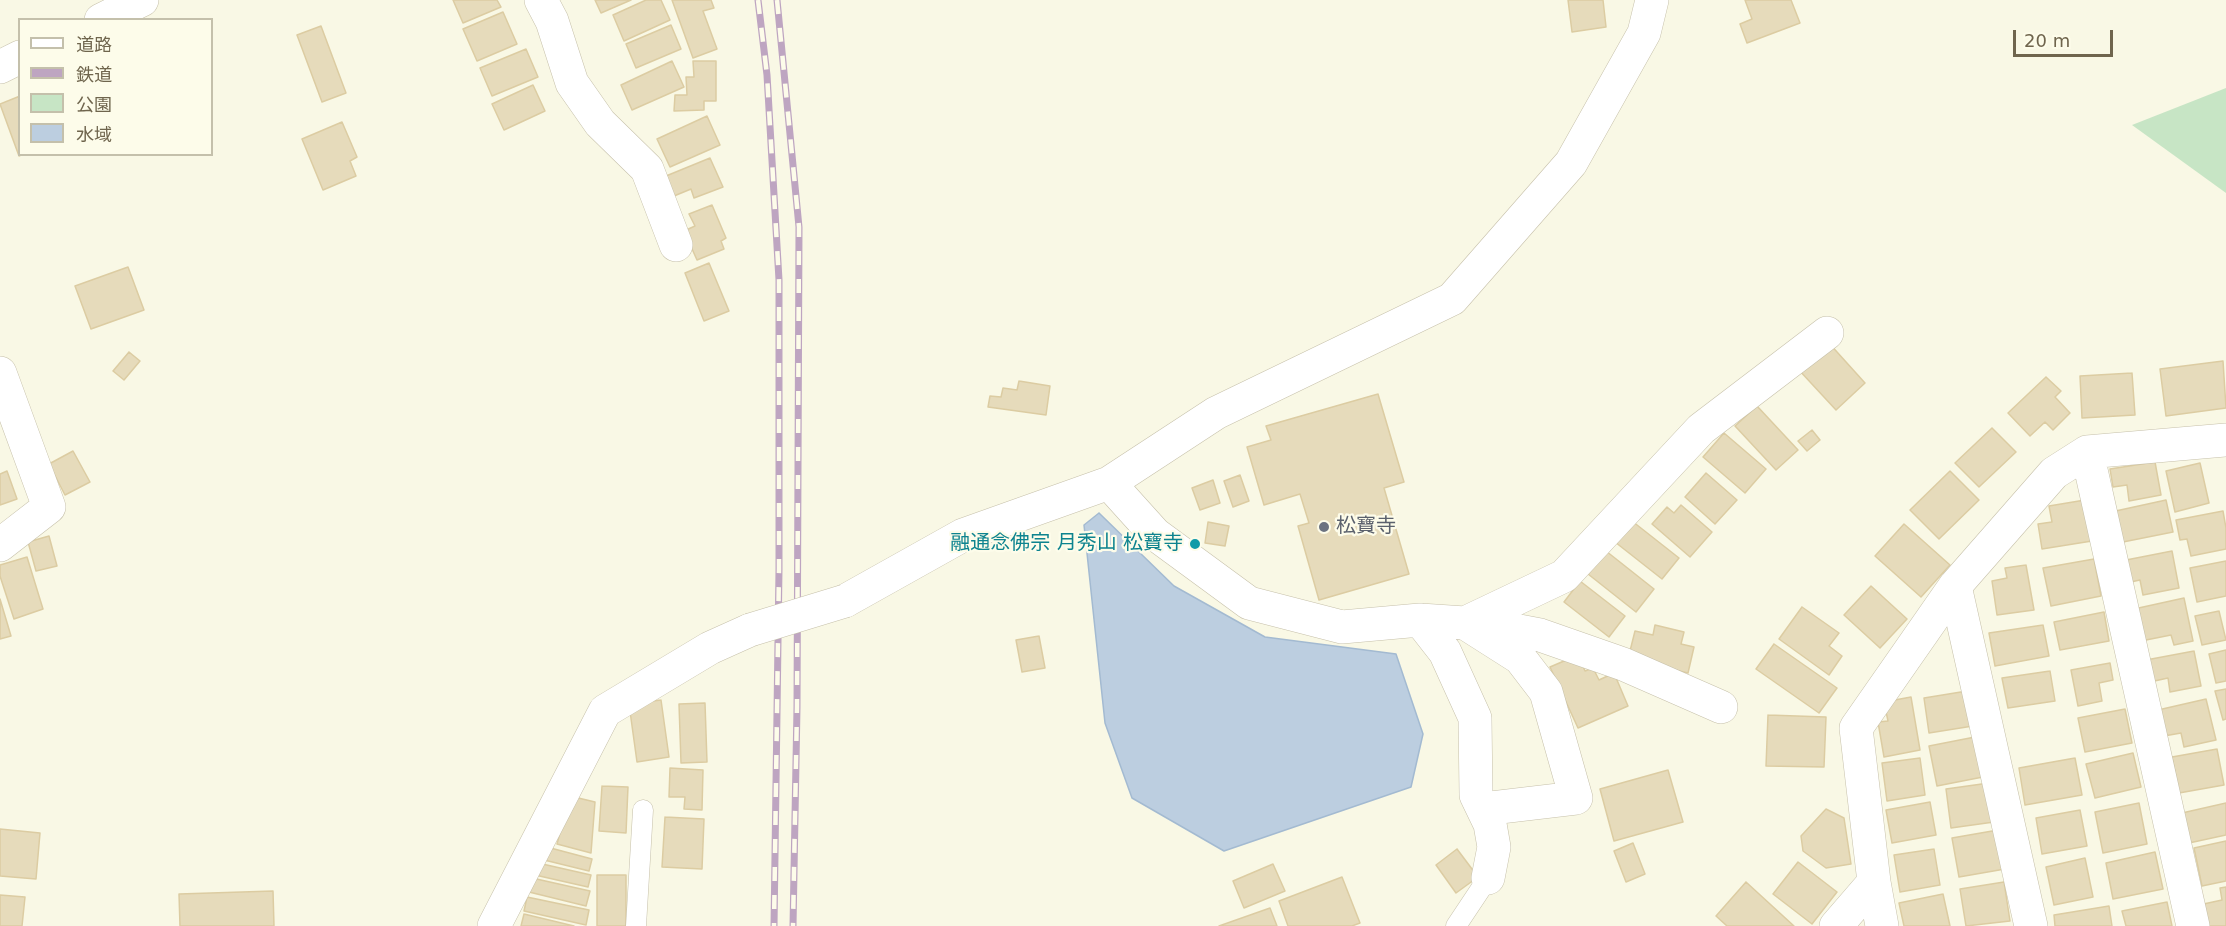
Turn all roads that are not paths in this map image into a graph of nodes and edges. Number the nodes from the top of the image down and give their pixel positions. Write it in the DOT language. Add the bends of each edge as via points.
graph roads {
  1 [pos="142,0"];
  2 [pos="541,0"];
  3 [pos="1652,0"];
  4 [pos="104,18"];
  5 [pos="18,58"];
  6 [pos="0,67"];
  7 [pos="676,245"];
  8 [pos="1827,333"];
  9 [pos="0,373"];
  10 [pos="2226,440"];
  11 [pos="2087,452"];
  12 [pos="1109,483"];
  13 [pos="0,544"];
  14 [pos="1955,586"];
  15 [pos="1420,620"];
  16 [pos="1467,622"];
  17 [pos="1720,707"];
  18 [pos="1483,809"];
  19 [pos="643,810"];
  20 [pos="1488,878"];
  21 [pos="1874,882"];
  22 [pos="494,926"];
  23 [pos="636,926"];
  24 [pos="1456,926"];
  25 [pos="1836,926"];
  26 [pos="1882,926"];
  27 [pos="2031,926"];
  28 [pos="2193,926"];
  1 -- 4 [label="street"];
  2 -- 7 [label="street" via="572,83 600,123 647,169"];
  3 -- 12 [label="street" via="1644,33 1571,163 1452,299 1216,413"];
  5 -- 6 [label="street"];
  8 -- 16 [label="street" via="1701,429 1564,576"];
  9 -- 13 [label="street" via="50,507"];
  10 -- 11 [label="street"];
  11 -- 14 [label="street" via="2054,472"];
  11 -- 28 [label="street"];
  12 -- 15 [label="street" via="1155,534 1248,603 1342,627"];
  12 -- 22 [label="street, bridge" via="963,535 845,601 750,630 710,648 605,711"];
  14 -- 21 [label="street" via="1856,728"];
  14 -- 27 [label="street"];
  15 -- 16 [label="street"];
  15 -- 18 [label="street" via="1445,652 1474,718 1476,795"];
  16 -- 17 [label="street" via="1540,635 1623,664"];
  16 -- 18 [label="street" via="1520,658 1545,692 1576,798"];
  18 -- 20 [label="street" via="1494,847"];
  19 -- 23 [label="lane"];
  20 -- 24 [label="lane"];
  21 -- 25 [label="street"];
  21 -- 26 [label="street"];
}
